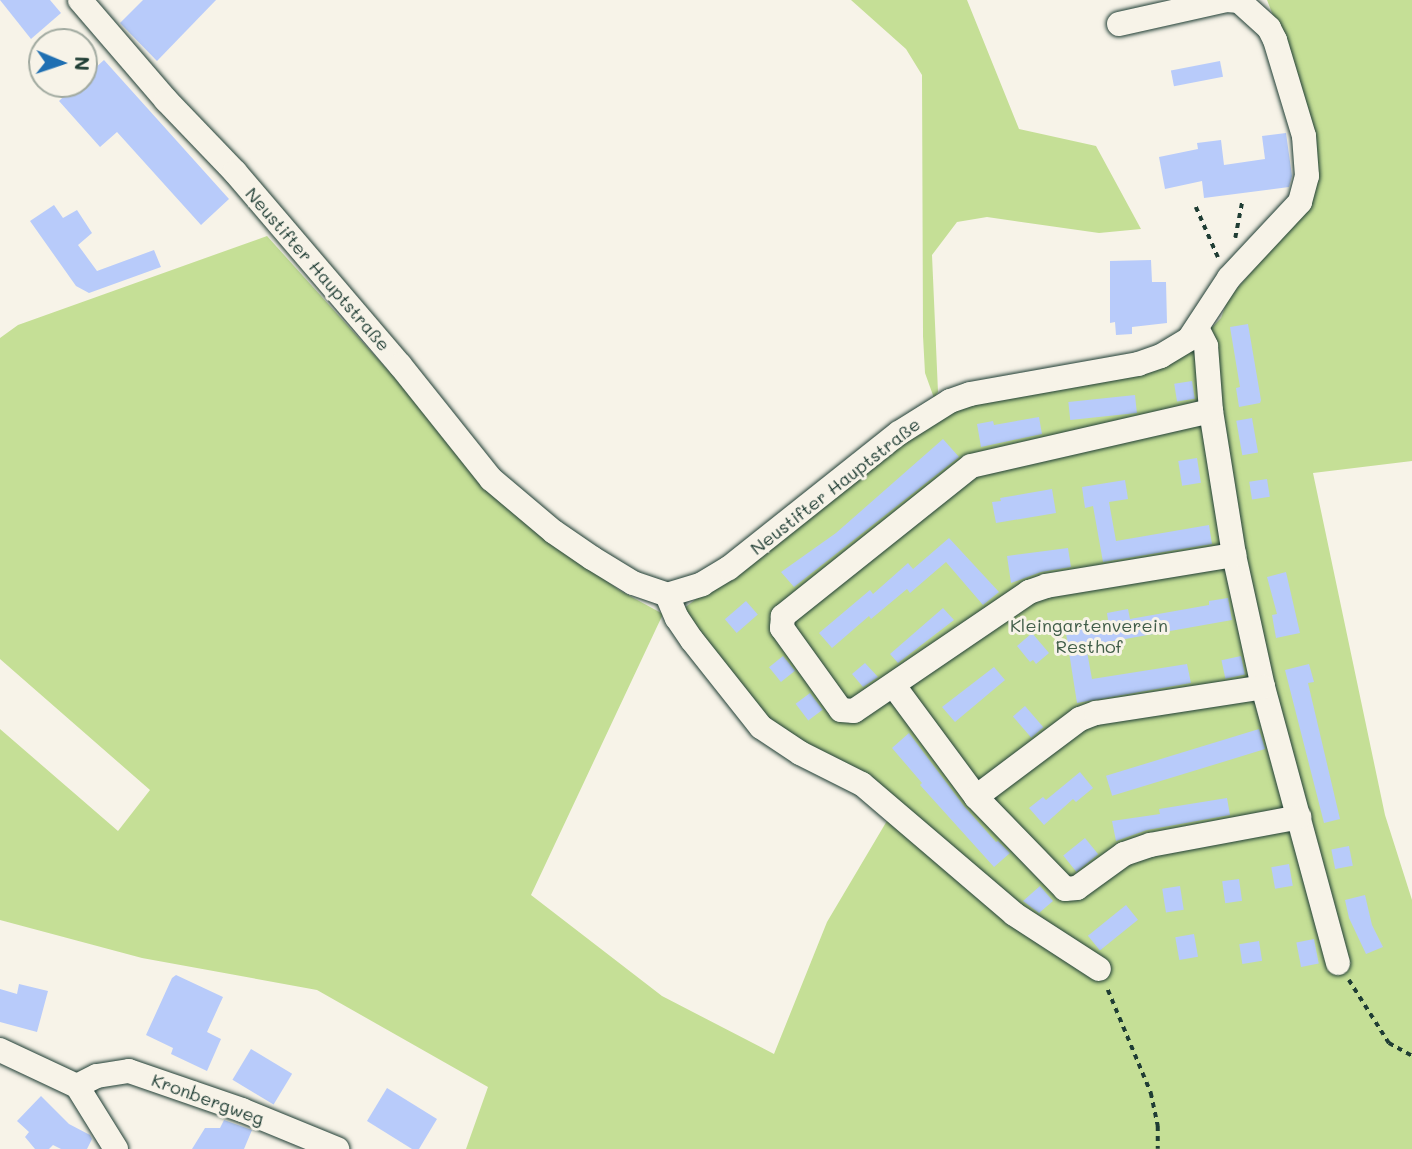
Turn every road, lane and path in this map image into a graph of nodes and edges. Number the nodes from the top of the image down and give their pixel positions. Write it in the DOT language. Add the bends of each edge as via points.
graph roads {
  1 [pos="80,0"];
  2 [pos="1239,1"];
  3 [pos="1119,23"];
  4 [pos="1196,206"];
  5 [pos="1229,278"];
  6 [pos="1198,330"];
  7 [pos="1211,411"];
  8 [pos="1234,555"];
  9 [pos="667,595"];
  10 [pos="894,686"];
  11 [pos="1263,687"];
  12 [pos="976,797"];
  13 [pos="1299,817"];
  14 [pos="1338,963"];
  15 [pos="1099,969"];
  16 [pos="0,1050"];
  17 [pos="1412,1056"];
  18 [pos="77,1086"];
  19 [pos="116,1149"];
  20 [pos="337,1149"];
  21 [pos="1158,1149"];
  1 -- 9 [label="street, Neustifter Hauptstraße" via="400,365 491,479 592,558 633,583"];
  2 -- 3 [label="street"];
  2 -- 5 [label="street, Neustifter Hauptstraße" via="1275,40 1304,136 1307,176 1300,202"];
  4 -- 5 [label="path"];
  5 -- 6 [label="street, Neustifter Hauptstraße"];
  6 -- 7 [label="street" via="1206,346"];
  6 -- 9 [label="street, Neustifter Hauptstraße" via="1177,348 1138,364 950,401 899,433 729,568 702,584"];
  7 -- 8 [label="street"];
  7 -- 10 [label="street" via="971,466 783,616 782,628 841,709 854,711"];
  8 -- 10 [label="street" via="1029,592"];
  8 -- 11 [label="street"];
  9 -- 15 [label="street" via="677,618 761,727 800,753 844,772 1014,914"];
  10 -- 12 [label="street"];
  11 -- 12 [label="street" via="1080,719"];
  11 -- 13 [label="street"];
  12 -- 13 [label="street" via="1065,889 1077,888 1124,854 1150,845"];
  13 -- 14 [label="street"];
  14 -- 17 [label="path" via="1389,1043"];
  15 -- 21 [label="path" via="1151,1093"];
  16 -- 18 [label="street"];
  18 -- 19 [label="street"];
  18 -- 20 [label="street, Kronbergweg" via="97,1076 129,1071"];
}
